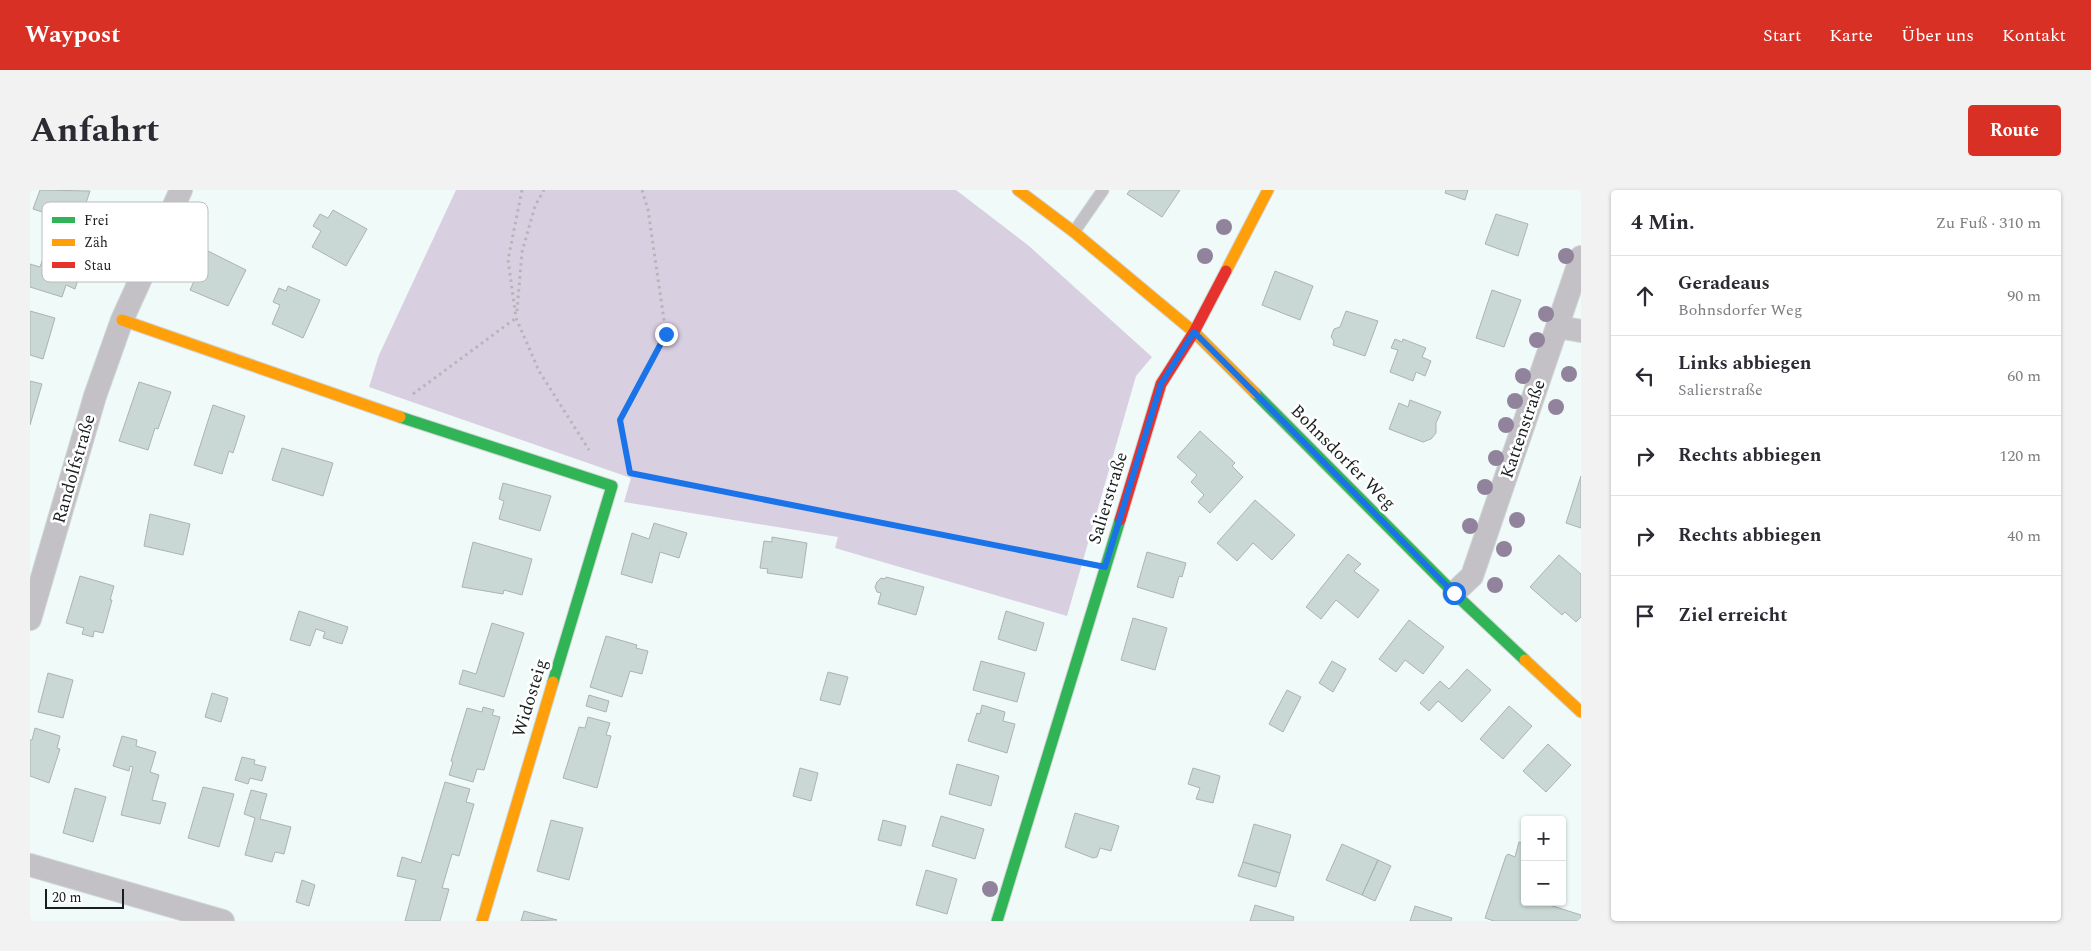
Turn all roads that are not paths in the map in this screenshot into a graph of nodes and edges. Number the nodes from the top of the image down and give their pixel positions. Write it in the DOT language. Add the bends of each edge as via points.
graph roads {
  1 [pos="181,190"];
  2 [pos="1018,190"];
  3 [pos="1103,190"];
  4 [pos="1268,190"];
  5 [pos="176,202"];
  6 [pos="1074,232"];
  7 [pos="1581,258"];
  8 [pos="139,282"];
  9 [pos="122,320"];
  10 [pos="1558,327"];
  11 [pos="1581,331"];
  12 [pos="1194,332"];
  13 [pos="1454,593"];
  14 [pos="30,619"];
  15 [pos="1581,712"];
  16 [pos="30,865"];
  17 [pos="223,921"];
  18 [pos="482,921"];
  19 [pos="997,921"];
  1 -- 5 [label="street, Randolfstraße"];
  2 -- 6 [label="street, Bohnsdorfer Weg"];
  3 -- 6 [label="lane"];
  4 -- 12 [label="street, Salierstraße"];
  6 -- 12 [label="street, Bohnsdorfer Weg"];
  7 -- 10 [label="street, Kattenstraße"];
  8 -- 9 [label="street, Randolfstraße"];
  9 -- 14 [label="street, Randolfstraße" via="95,396"];
  9 -- 18 [label="street, Widosteig" via="386,413 612,486"];
  10 -- 11 [label="street"];
  10 -- 13 [label="street, Kattenstraße" via="1472,576"];
  12 -- 13 [label="street, Bohnsdorfer Weg"];
  12 -- 19 [label="street, Salierstraße" via="1161,384"];
  13 -- 15 [label="street, Bohnsdorfer Weg"];
  16 -- 17 [label="street"];
}
